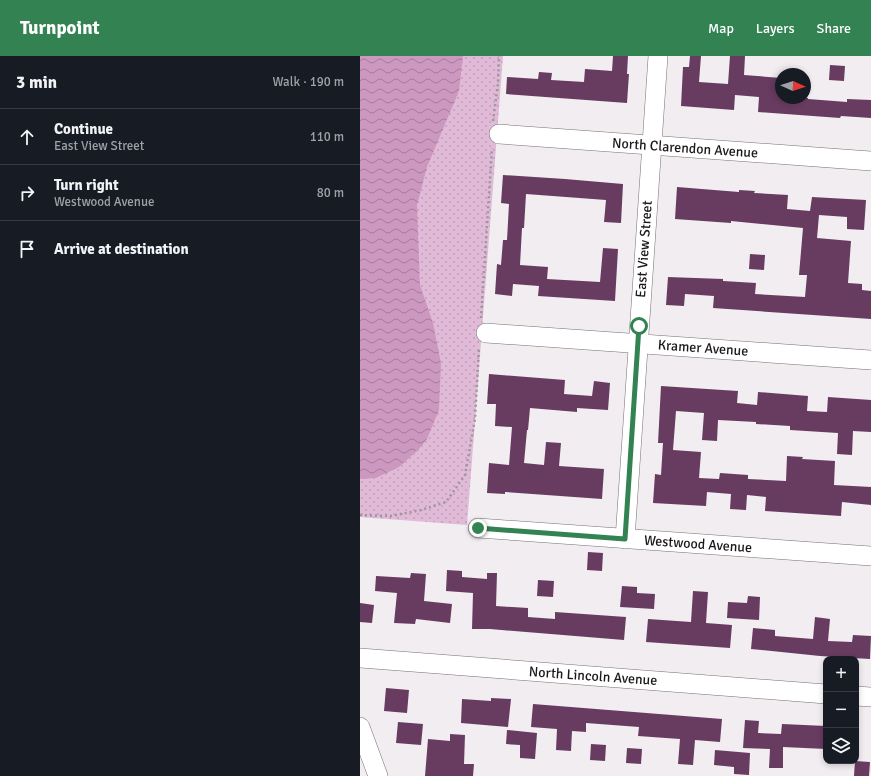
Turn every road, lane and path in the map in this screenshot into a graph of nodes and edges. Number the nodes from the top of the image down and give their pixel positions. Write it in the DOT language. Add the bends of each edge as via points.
graph roads {
  1 [pos="499,56"];
  2 [pos="658,56"];
  3 [pos="494,134"];
  4 [pos="651,146"];
  5 [pos="871,161"];
  6 [pos="482,332"];
  7 [pos="638,344"];
  8 [pos="871,360"];
  9 [pos="360,515"];
  10 [pos="478,528"];
  11 [pos="625,539"];
  12 [pos="871,556"];
  13 [pos="360,658"];
  14 [pos="823,694"];
  15 [pos="859,696"];
  16 [pos="871,697"];
  17 [pos="360,727"];
  18 [pos="378,776"];
  1 -- 3 [label="path"];
  2 -- 4 [label="street, East View Street"];
  3 -- 4 [label="street, North Clarendon Avenue"];
  3 -- 6 [label="path"];
  4 -- 5 [label="street, North Clarendon Avenue"];
  4 -- 7 [label="street, East View Street"];
  6 -- 7 [label="street, Kramer Avenue"];
  6 -- 9 [label="path" via="475,419 465,475 446,502 390,516"];
  7 -- 8 [label="street, Kramer Avenue"];
  7 -- 11 [label="street, East View Street"];
  10 -- 11 [label="street, Westwood Avenue"];
  11 -- 12 [label="street, Westwood Avenue"];
  13 -- 14 [label="street, North Lincoln Avenue"];
  15 -- 16 [label="street"];
  17 -- 18 [label="street"];
}
